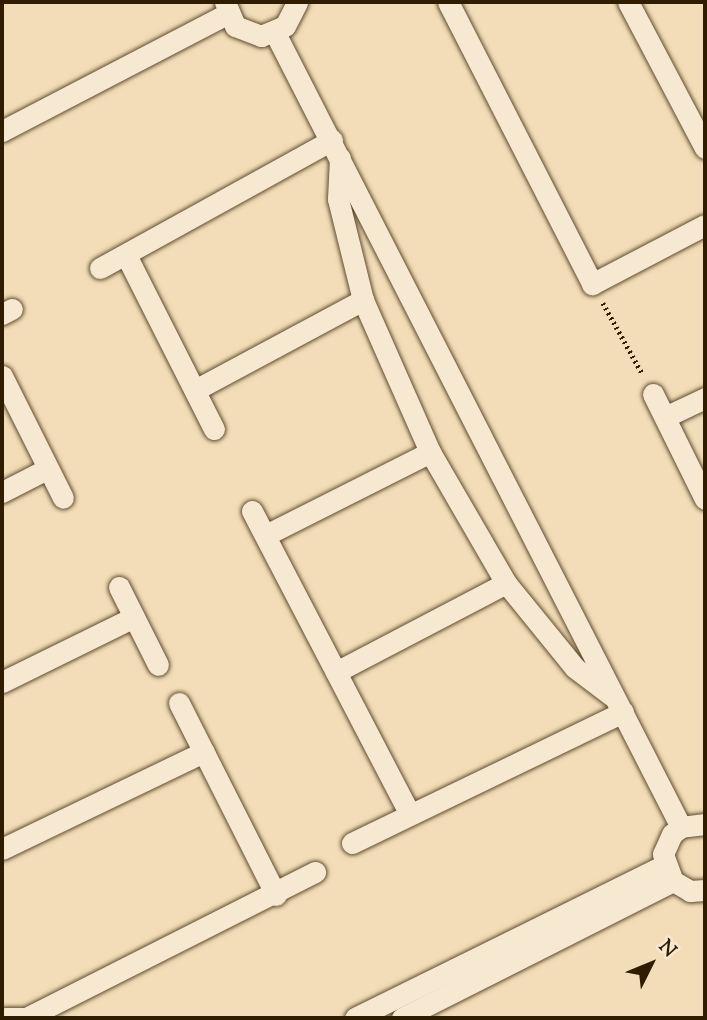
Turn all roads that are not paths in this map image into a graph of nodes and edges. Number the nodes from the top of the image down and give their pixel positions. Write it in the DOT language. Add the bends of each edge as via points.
graph roads {
  1 [pos="297,2"];
  2 [pos="448,2"];
  3 [pos="628,2"];
  4 [pos="225,8"];
  5 [pos="275,33"];
  6 [pos="2,131"];
  7 [pos="336,148"];
  8 [pos="705,148"];
  9 [pos="705,225"];
  10 [pos="126,255"];
  11 [pos="100,268"];
  12 [pos="363,300"];
  13 [pos="2,376"];
  14 [pos="195,390"];
  15 [pos="653,394"];
  16 [pos="705,398"];
  17 [pos="665,417"];
  18 [pos="214,429"];
  19 [pos="430,452"];
  20 [pos="47,470"];
  21 [pos="2,492"];
  22 [pos="63,498"];
  23 [pos="705,499"];
  24 [pos="252,512"];
  25 [pos="266,535"];
  26 [pos="506,583"];
  27 [pos="119,587"];
  28 [pos="134,617"];
  29 [pos="158,665"];
  30 [pos="336,672"];
  31 [pos="2,682"];
  32 [pos="179,703"];
  33 [pos="620,706"];
  34 [pos="204,752"];
  35 [pos="409,812"];
  36 [pos="705,824"];
  37 [pos="681,827"];
  38 [pos="352,843"];
  39 [pos="2,849"];
  40 [pos="315,872"];
  41 [pos="668,873"];
  42 [pos="705,890"];
  43 [pos="276,895"];
  44 [pos="3,1018"];
  45 [pos="355,1018"];
  46 [pos="402,1018"];
  1 -- 5 [label="street" via="293,17"];
  2 -- 9 [label="street" via="592,284"];
  3 -- 8 [label="street"];
  4 -- 5 [label="street" via="247,34"];
  4 -- 6 [label="street"];
  5 -- 7 [label="street"];
  7 -- 10 [label="street"];
  7 -- 12 [label="street" via="338,199"];
  7 -- 33 [label="street"];
  10 -- 11 [label="street"];
  10 -- 14 [label="street"];
  12 -- 14 [label="street"];
  12 -- 19 [label="street"];
  13 -- 20 [label="street"];
  14 -- 18 [label="street"];
  15 -- 17 [label="street"];
  16 -- 17 [label="street"];
  17 -- 23 [label="street"];
  19 -- 25 [label="street"];
  19 -- 26 [label="street"];
  20 -- 21 [label="street"];
  20 -- 22 [label="street"];
  24 -- 25 [label="street"];
  25 -- 30 [label="street"];
  26 -- 30 [label="street"];
  26 -- 33 [label="street" via="575,668"];
  27 -- 28 [label="street"];
  28 -- 29 [label="street"];
  28 -- 31 [label="street"];
  30 -- 35 [label="street"];
  32 -- 34 [label="street"];
  33 -- 35 [label="street"];
  33 -- 37 [label="street"];
  34 -- 39 [label="street"];
  34 -- 43 [label="street"];
  35 -- 38 [label="street"];
  36 -- 37 [label="street"];
  37 -- 41 [label="street" via="666,843"];
  40 -- 43 [label="street"];
  41 -- 42 [label="street" via="690,891"];
  41 -- 45 [label="street"];
  41 -- 46 [label="street"];
  43 -- 44 [label="street" via="26,1018"];
}
